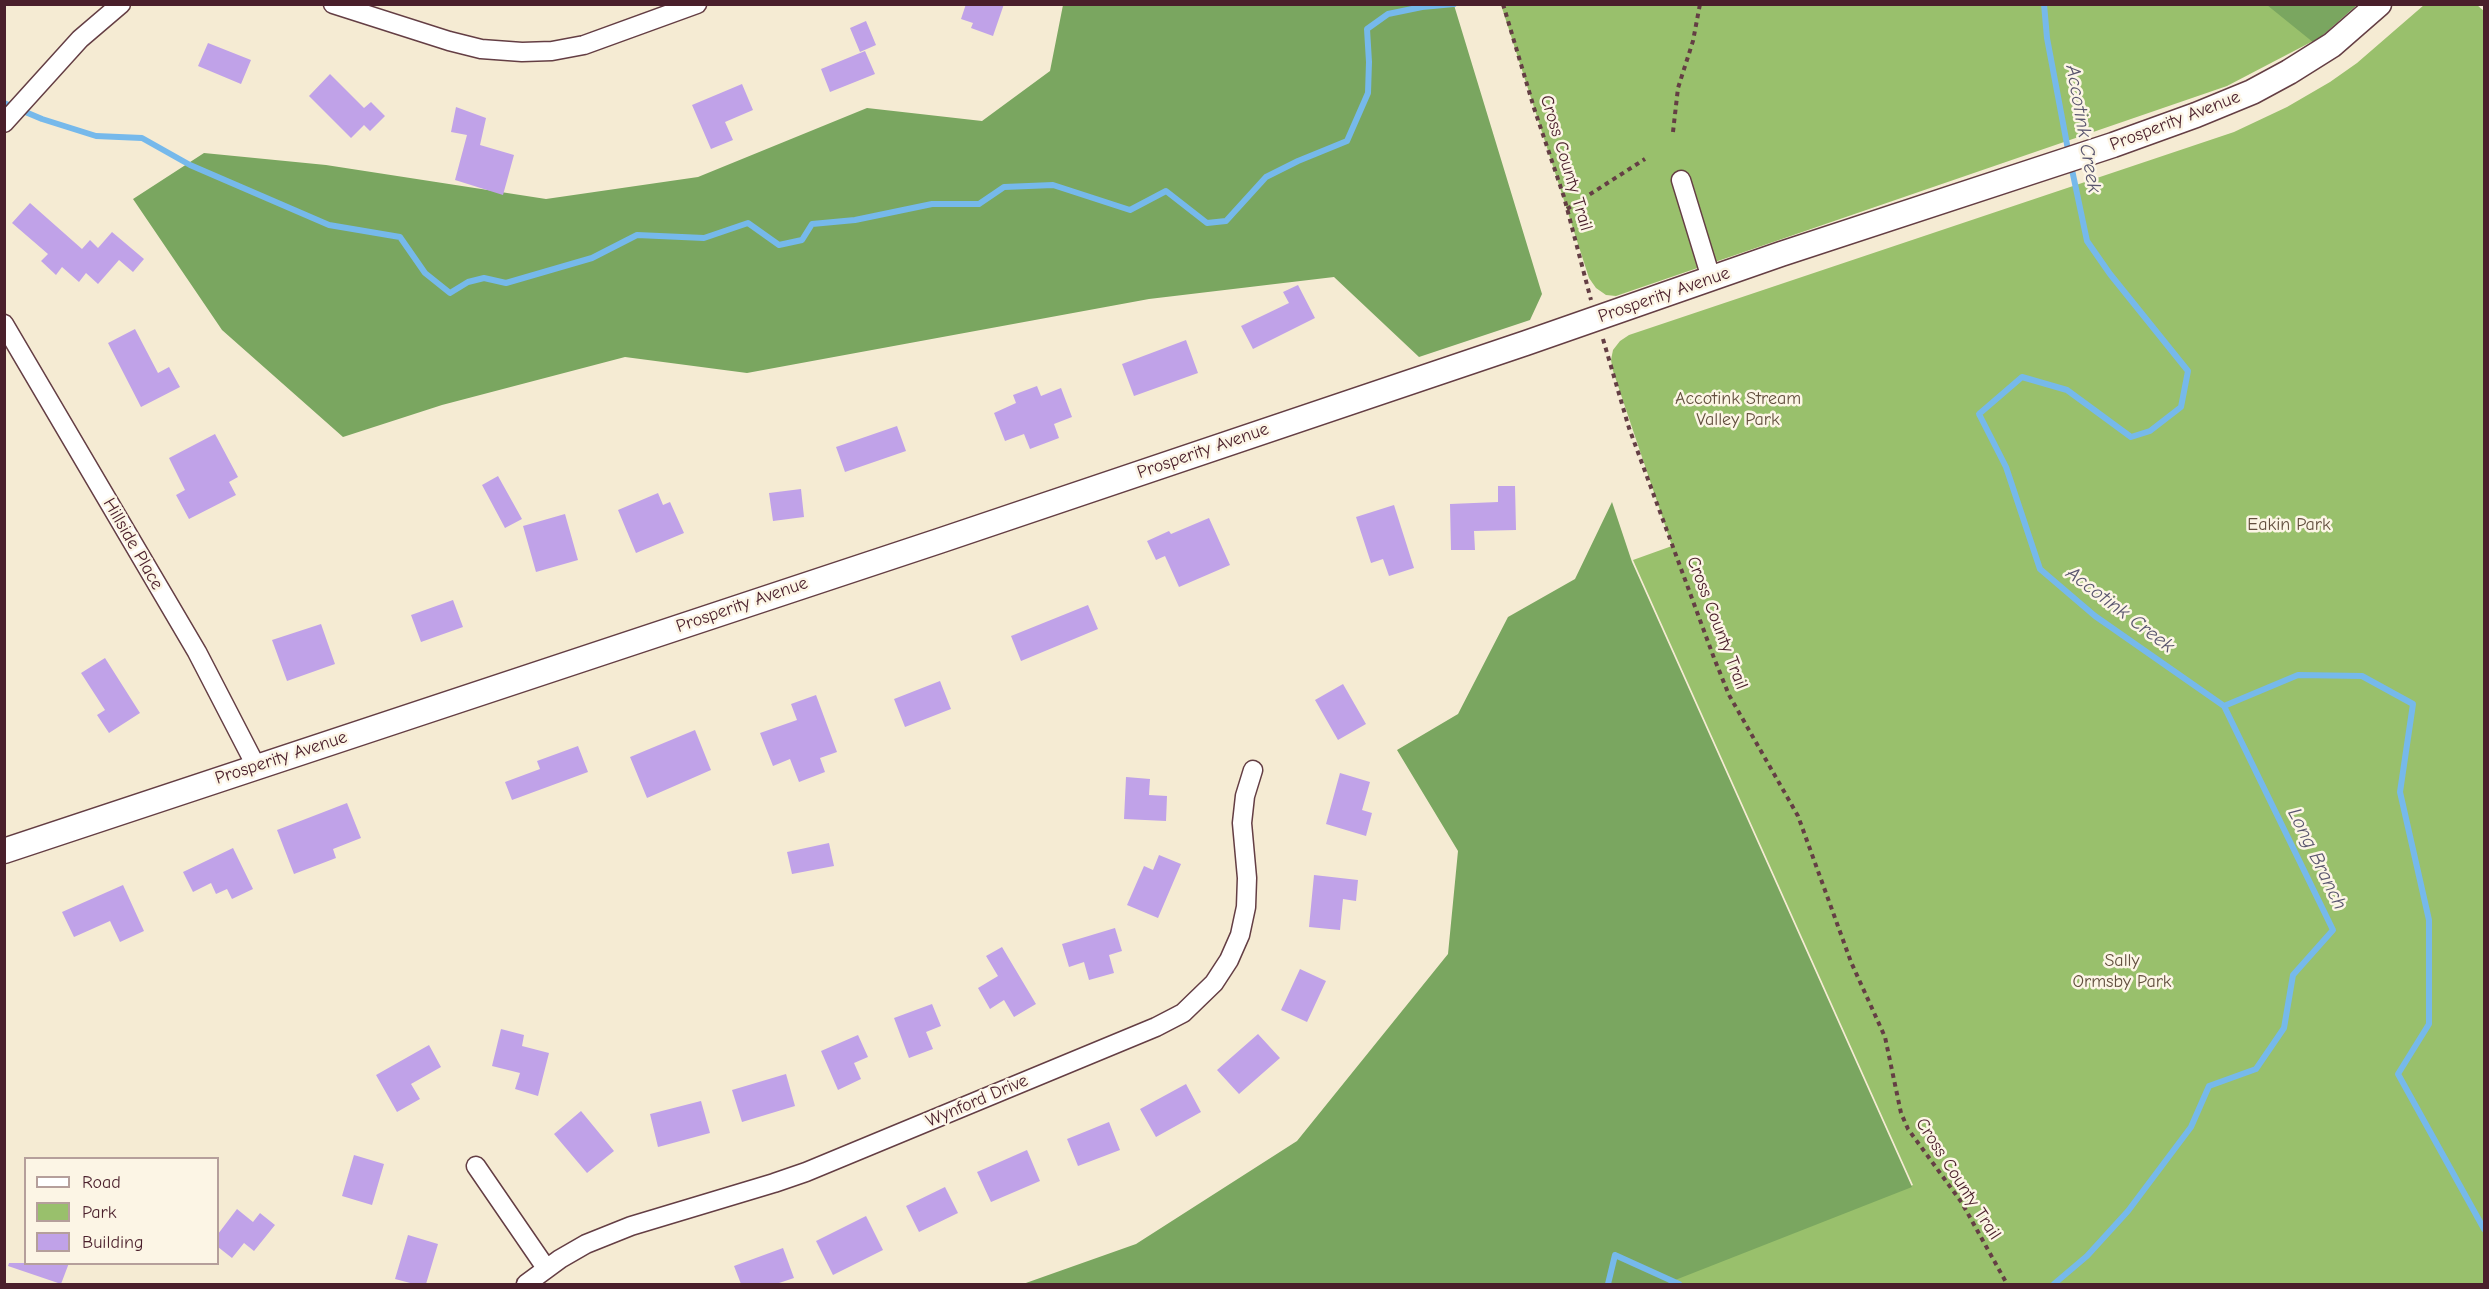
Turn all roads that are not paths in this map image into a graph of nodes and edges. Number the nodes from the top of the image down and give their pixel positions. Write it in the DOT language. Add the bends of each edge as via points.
graph roads {
  1 [pos="121,4"];
  2 [pos="333,4"];
  3 [pos="697,4"];
  4 [pos="2379,4"];
  5 [pos="5,122"];
  6 [pos="1681,180"];
  7 [pos="1711,278"];
  8 [pos="4,324"];
  9 [pos="256,766"];
  10 [pos="1253,770"];
  11 [pos="4,851"];
  12 [pos="476,1166"];
  13 [pos="546,1268"];
  14 [pos="526,1284"];
  1 -- 5 [label="street" via="80,39"];
  2 -- 3 [label="street" via="449,41 522,52 584,45"];
  4 -- 7 [label="main road, Prosperity Avenue" via="2332,45 2289,72 2196,115"];
  6 -- 7 [label="street"];
  7 -- 9 [label="main road, Prosperity Avenue" via="939,541"];
  8 -- 9 [label="street, Hillside Place" via="197,652"];
  9 -- 11 [label="main road, Prosperity Avenue"];
  10 -- 13 [label="street, Wynford Drive" via="1242,822 1247,878 1240,935 1215,983 1183,1013 806,1172 613,1233"];
  12 -- 13 [label="street"];
  13 -- 14 [label="street, Wynford Drive"];
}
